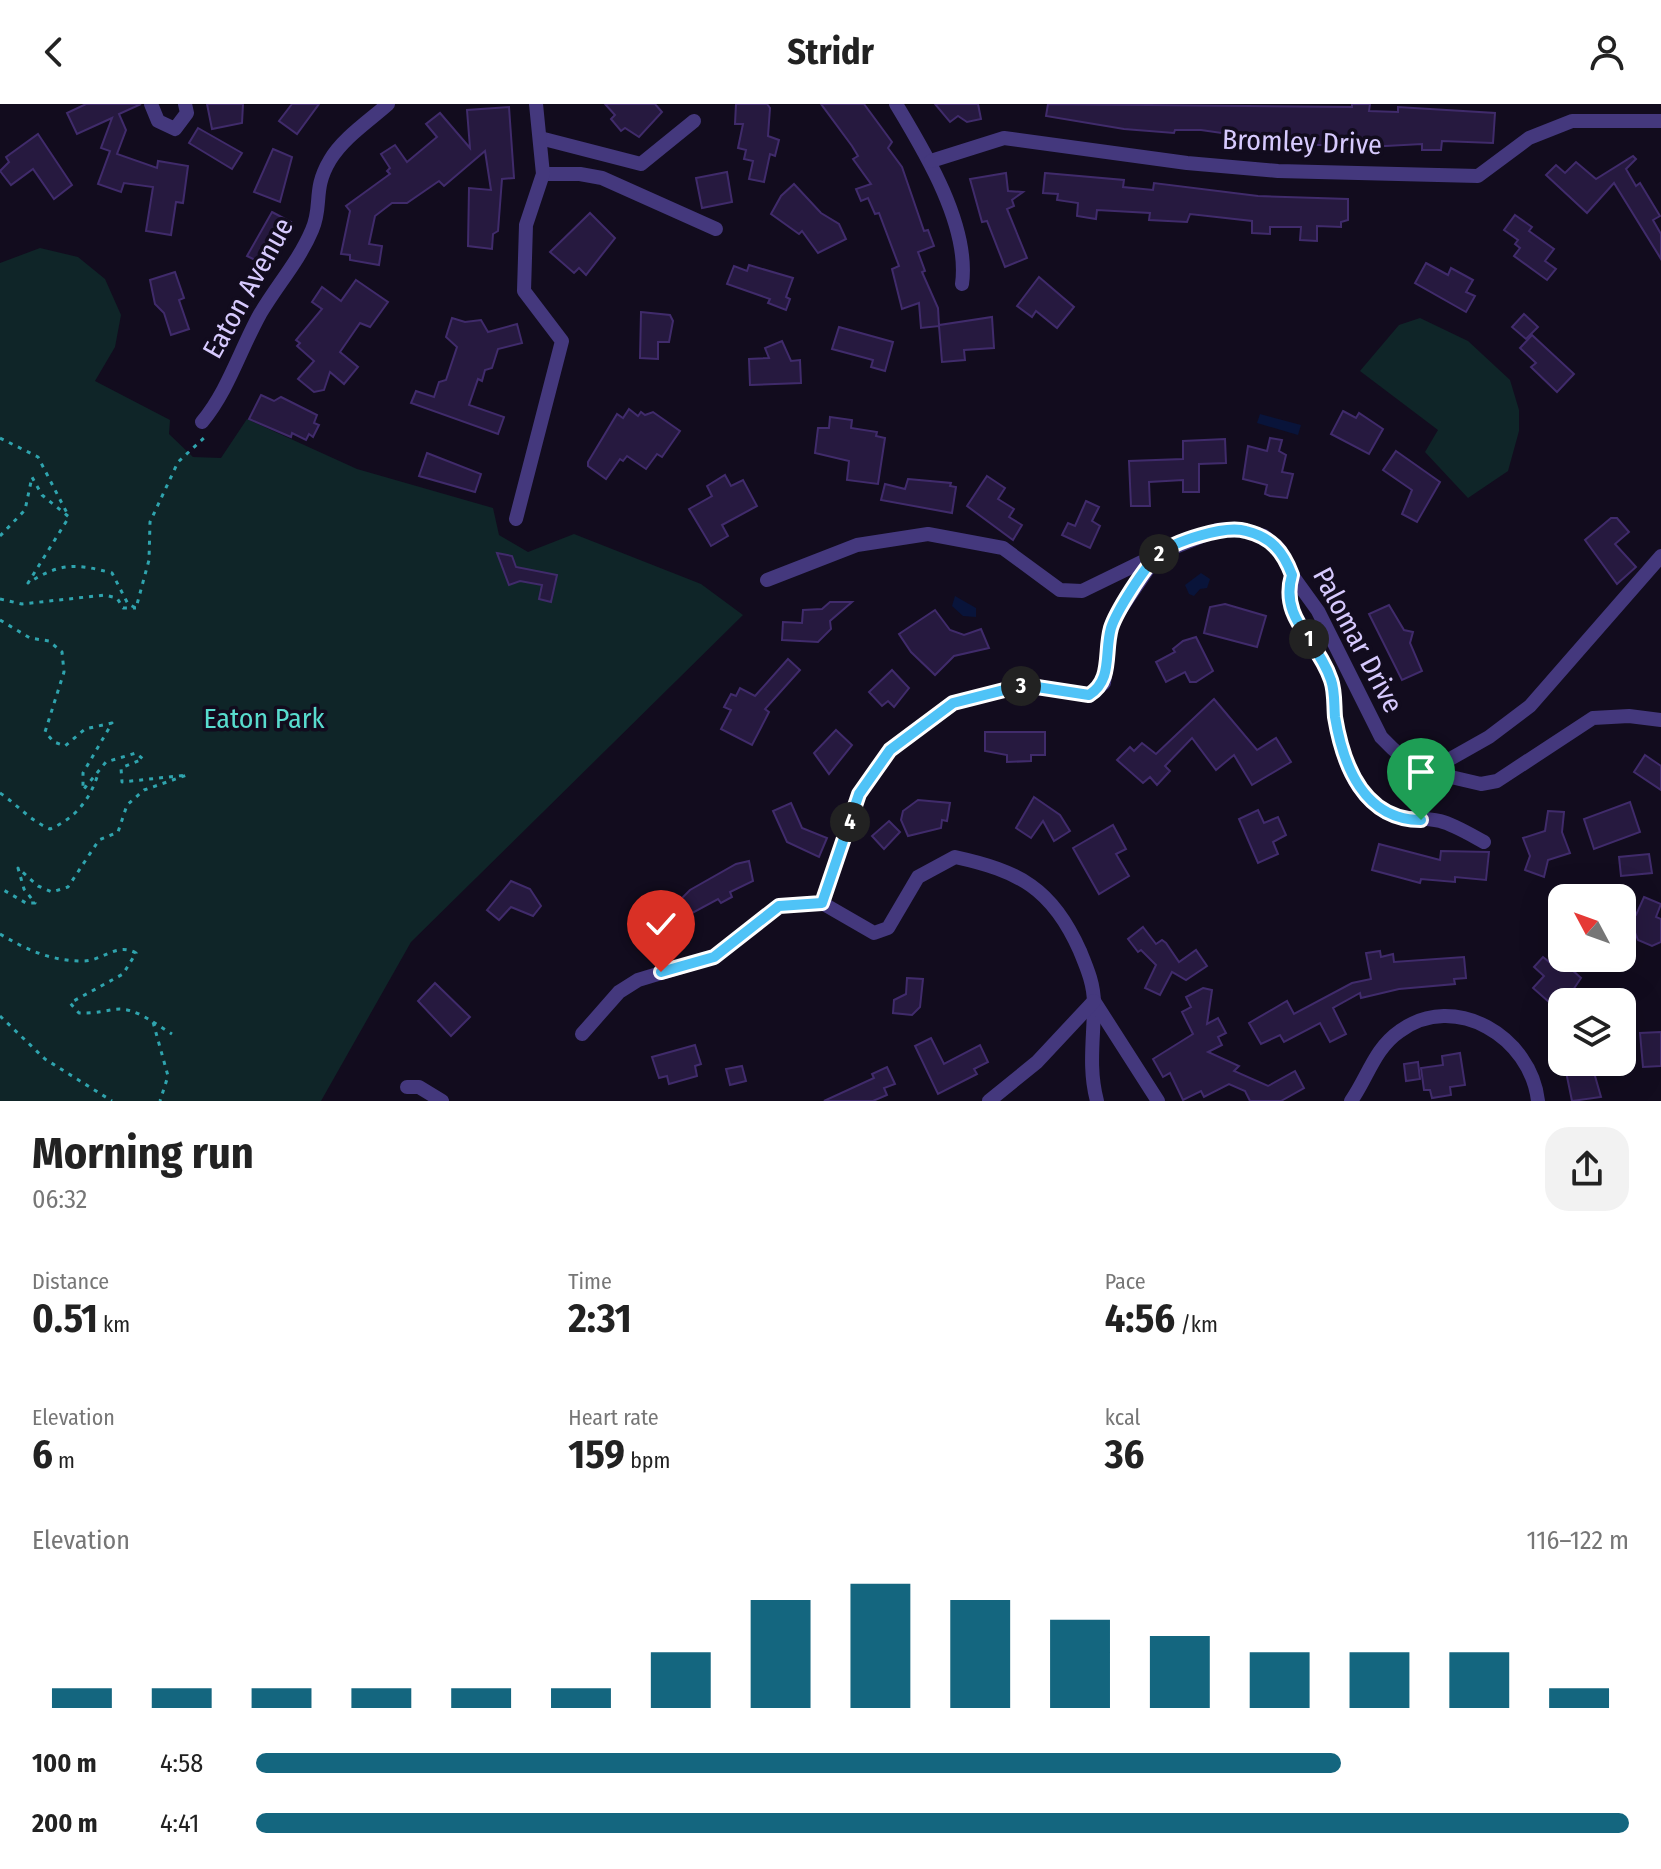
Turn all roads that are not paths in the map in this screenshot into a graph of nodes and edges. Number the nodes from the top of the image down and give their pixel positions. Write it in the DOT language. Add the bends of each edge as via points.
graph roads {
  1 [pos="151,104"];
  2 [pos="185,104"];
  3 [pos="388,104"];
  4 [pos="536,104"];
  5 [pos="896,104"];
  6 [pos="694,121"];
  7 [pos="1661,121"];
  8 [pos="540,138"];
  9 [pos="931,161"];
  10 [pos="543,174"];
  11 [pos="716,229"];
  12 [pos="962,284"];
  13 [pos="202,422"];
  14 [pos="516,519"];
  15 [pos="1158,554"];
  16 [pos="1661,556"];
  17 [pos="1292,575"];
  18 [pos="767,580"];
  19 [pos="1661,720"];
  20 [pos="1434,768"];
  21 [pos="1484,842"];
  22 [pos="822,903"];
  23 [pos="1094,1001"];
  24 [pos="582,1034"];
  25 [pos="407,1087"];
  26 [pos="442,1101"];
  27 [pos="989,1101"];
  28 [pos="1097,1101"];
  29 [pos="1158,1101"];
  30 [pos="1351,1101"];
  31 [pos="1538,1101"];
  1 -- 2 [label="street" via="158,121 175,129 187,113"];
  3 -- 13 [label="street, Eaton Avenue" via="327,166 315,197 314,227"];
  4 -- 8 [label="street"];
  5 -- 9 [label="street"];
  6 -- 8 [label="street" via="641,164"];
  7 -- 9 [label="street, Bromley Drive" via="1572,121 1529,138 1478,176 1278,171 1004,138"];
  8 -- 10 [label="street"];
  9 -- 12 [label="street" via="965,259"];
  10 -- 11 [label="street" via="602,178"];
  10 -- 14 [label="street" via="526,225 524,291 562,341"];
  15 -- 17 [label="street, Palomar Drive" via="1217,530 1240,529 1264,536 1279,549"];
  15 -- 18 [label="street, Palomar Drive" via="1082,591 1060,590 1003,548 928,534 857,545"];
  15 -- 22 [label="street" via="1116,616 1104,683 1098,690 1089,695 1024,685 953,703 890,750 859,794"];
  16 -- 20 [label="street" via="1530,706"];
  17 -- 20 [label="street, Palomar Drive" via="1318,611 1381,737 1402,757"];
  17 -- 21 [label="street" via="1286,595 1289,609 1332,680 1343,748 1359,789 1377,807 1402,820 1440,821"];
  19 -- 20 [label="street, Palomar Drive" via="1593,718 1497,781 1467,782"];
  22 -- 23 [label="street" via="874,933 888,928 918,877 955,857 998,866 1050,898 1090,974"];
  22 -- 24 [label="street" via="779,906 714,957 638,980 619,992"];
  23 -- 27 [label="street" via="1037,1062"];
  23 -- 28 [label="street" via="1091,1078"];
  23 -- 29 [label="street"];
  25 -- 26 [label="street" via="419,1087"];
  30 -- 31 [label="street" via="1374,1056 1399,1031 1444,1015 1478,1020 1498,1032 1520,1058"];
}
